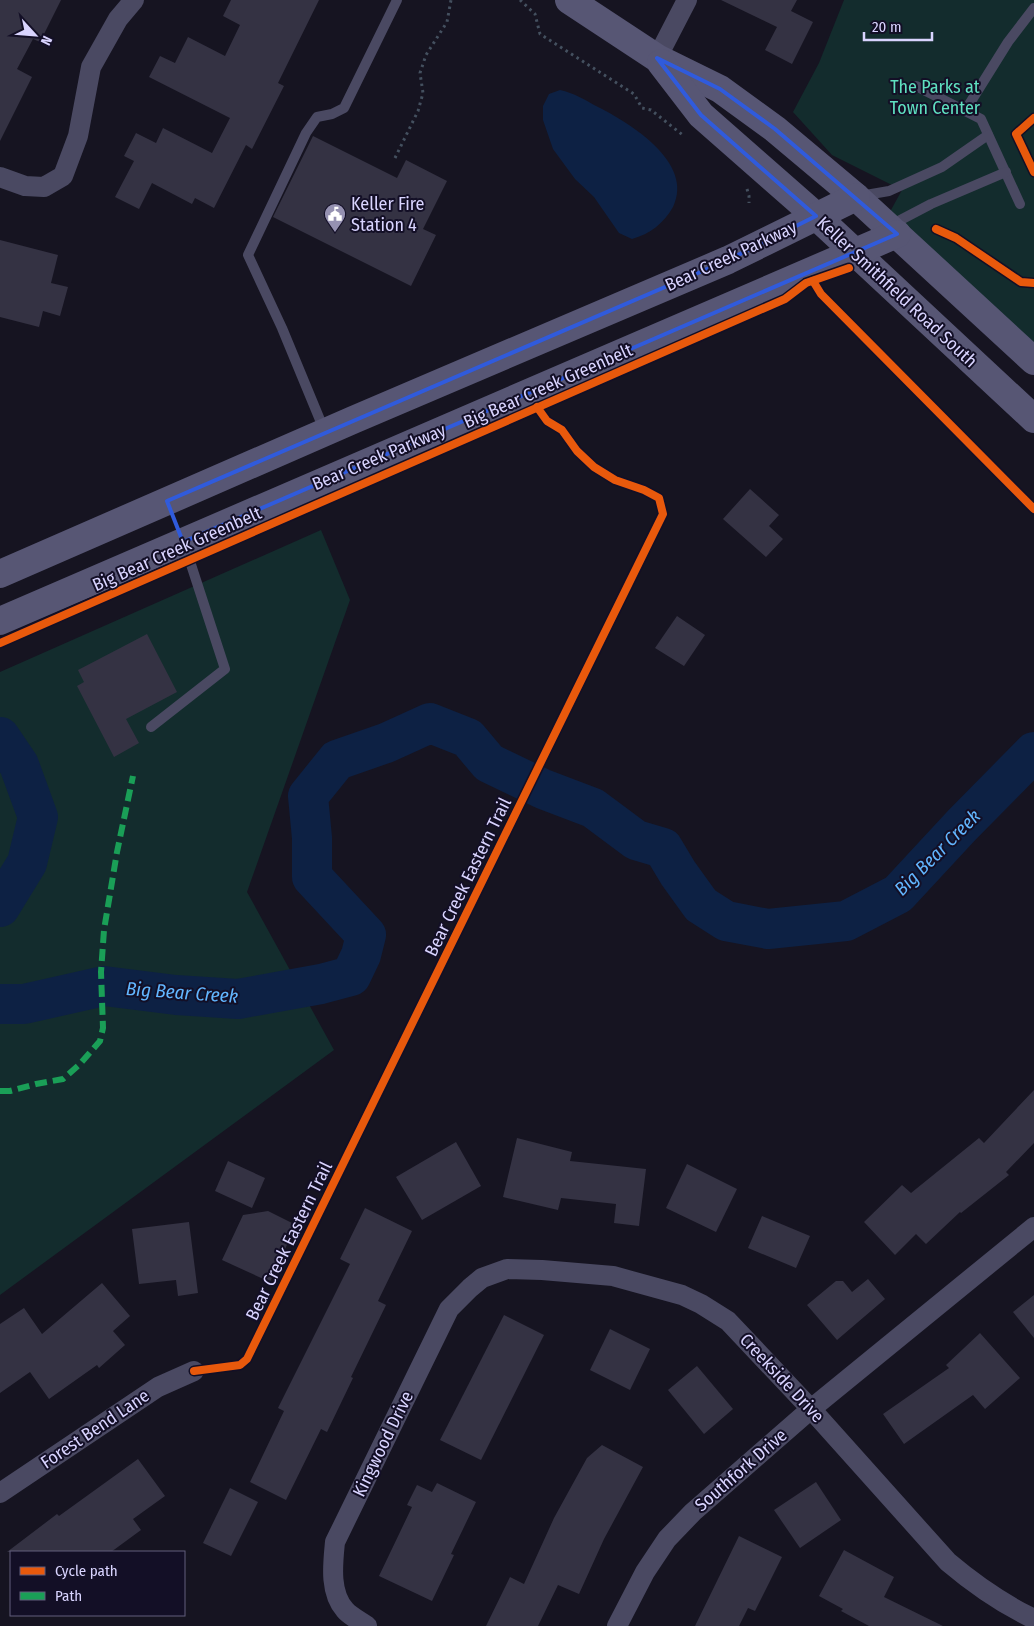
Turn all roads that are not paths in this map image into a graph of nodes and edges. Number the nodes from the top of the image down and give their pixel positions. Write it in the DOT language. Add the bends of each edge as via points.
graph roads {
  1 [pos="134,0"];
  2 [pos="397,0"];
  3 [pos="569,0"];
  4 [pos="687,0"];
  5 [pos="1034,8"];
  6 [pos="657,58"];
  7 [pos="916,86"];
  8 [pos="965,111"];
  9 [pos="988,135"];
  10 [pos="1006,172"];
  11 [pos="0,177"];
  12 [pos="856,197"];
  13 [pos="1020,204"];
  14 [pos="816,216"];
  15 [pos="893,230"];
  16 [pos="855,252"];
  17 [pos="540,340"];
  18 [pos="1034,360"];
  19 [pos="559,379"];
  20 [pos="1034,419"];
  21 [pos="326,432"];
  22 [pos="344,472"];
  23 [pos="167,501"];
  24 [pos="183,542"];
  25 [pos="0,574"];
  26 [pos="0,621"];
  27 [pos="151,727"];
  28 [pos="1034,1227"];
  29 [pos="470,1288"];
  30 [pos="194,1371"];
  31 [pos="811,1409"];
  32 [pos="0,1493"];
  33 [pos="1034,1619"];
  34 [pos="367,1626"];
  35 [pos="617,1626"];
  1 -- 11 [label="street" via="118,19 91,67 78,136 63,176 44,187 25,186"];
  2 -- 21 [label="lane" via="344,108 318,117 306,133 248,256"];
  3 -- 6 [label="main road, Keller Smithfield Road South"];
  4 -- 6 [label="street"];
  5 -- 8 [label="lane" via="1008,42"];
  6 -- 12 [label="main road, Keller Smithfield Road South" via="720,89 775,129"];
  6 -- 14 [label="main road, Keller Smithfield Road South" via="701,115"];
  7 -- 8 [label="lane"];
  8 -- 9 [label="lane" via="981,119"];
  9 -- 10 [label="lane"];
  9 -- 12 [label="lane" via="942,167 889,192"];
  10 -- 13 [label="lane"];
  10 -- 15 [label="lane" via="931,204"];
  12 -- 14 [label="main road, Bear Creek Parkway"];
  12 -- 15 [label="main road, Keller Smithfield Road South"];
  14 -- 16 [label="main road, Keller Smithfield Road South"];
  14 -- 17 [label="main road, Bear Creek Parkway" via="728,260"];
  15 -- 16 [label="main road, Bear Creek Parkway"];
  15 -- 18 [label="main road, Keller Smithfield Road South"];
  16 -- 19 [label="main road, Bear Creek Parkway"];
  16 -- 20 [label="main road, Keller Smithfield Road South"];
  17 -- 19 [label="main road"];
  17 -- 21 [label="main road, Bear Creek Parkway"];
  19 -- 22 [label="main road, Bear Creek Parkway"];
  21 -- 22 [label="main road"];
  21 -- 23 [label="main road, Bear Creek Parkway"];
  22 -- 24 [label="main road, Bear Creek Parkway"];
  23 -- 24 [label="main road"];
  23 -- 25 [label="main road, Bear Creek Parkway"];
  24 -- 26 [label="main road, Bear Creek Parkway"];
  24 -- 27 [label="lane" via="224,669"];
  28 -- 31 [label="street, Southfork Drive"];
  29 -- 31 [label="street, Creekside Drive" via="482,1278 507,1269 542,1270 613,1276 682,1295 728,1321"];
  29 -- 34 [label="street, Kingwood Drive" via="449,1309 335,1542 334,1580 340,1602 345,1611"];
  30 -- 32 [label="street, Forest Bend Lane" via="158,1387"];
  31 -- 33 [label="street, Creekside Drive" via="948,1562 968,1579"];
  31 -- 35 [label="street, Southfork Drive" via="693,1512 667,1539 645,1572"];
}
